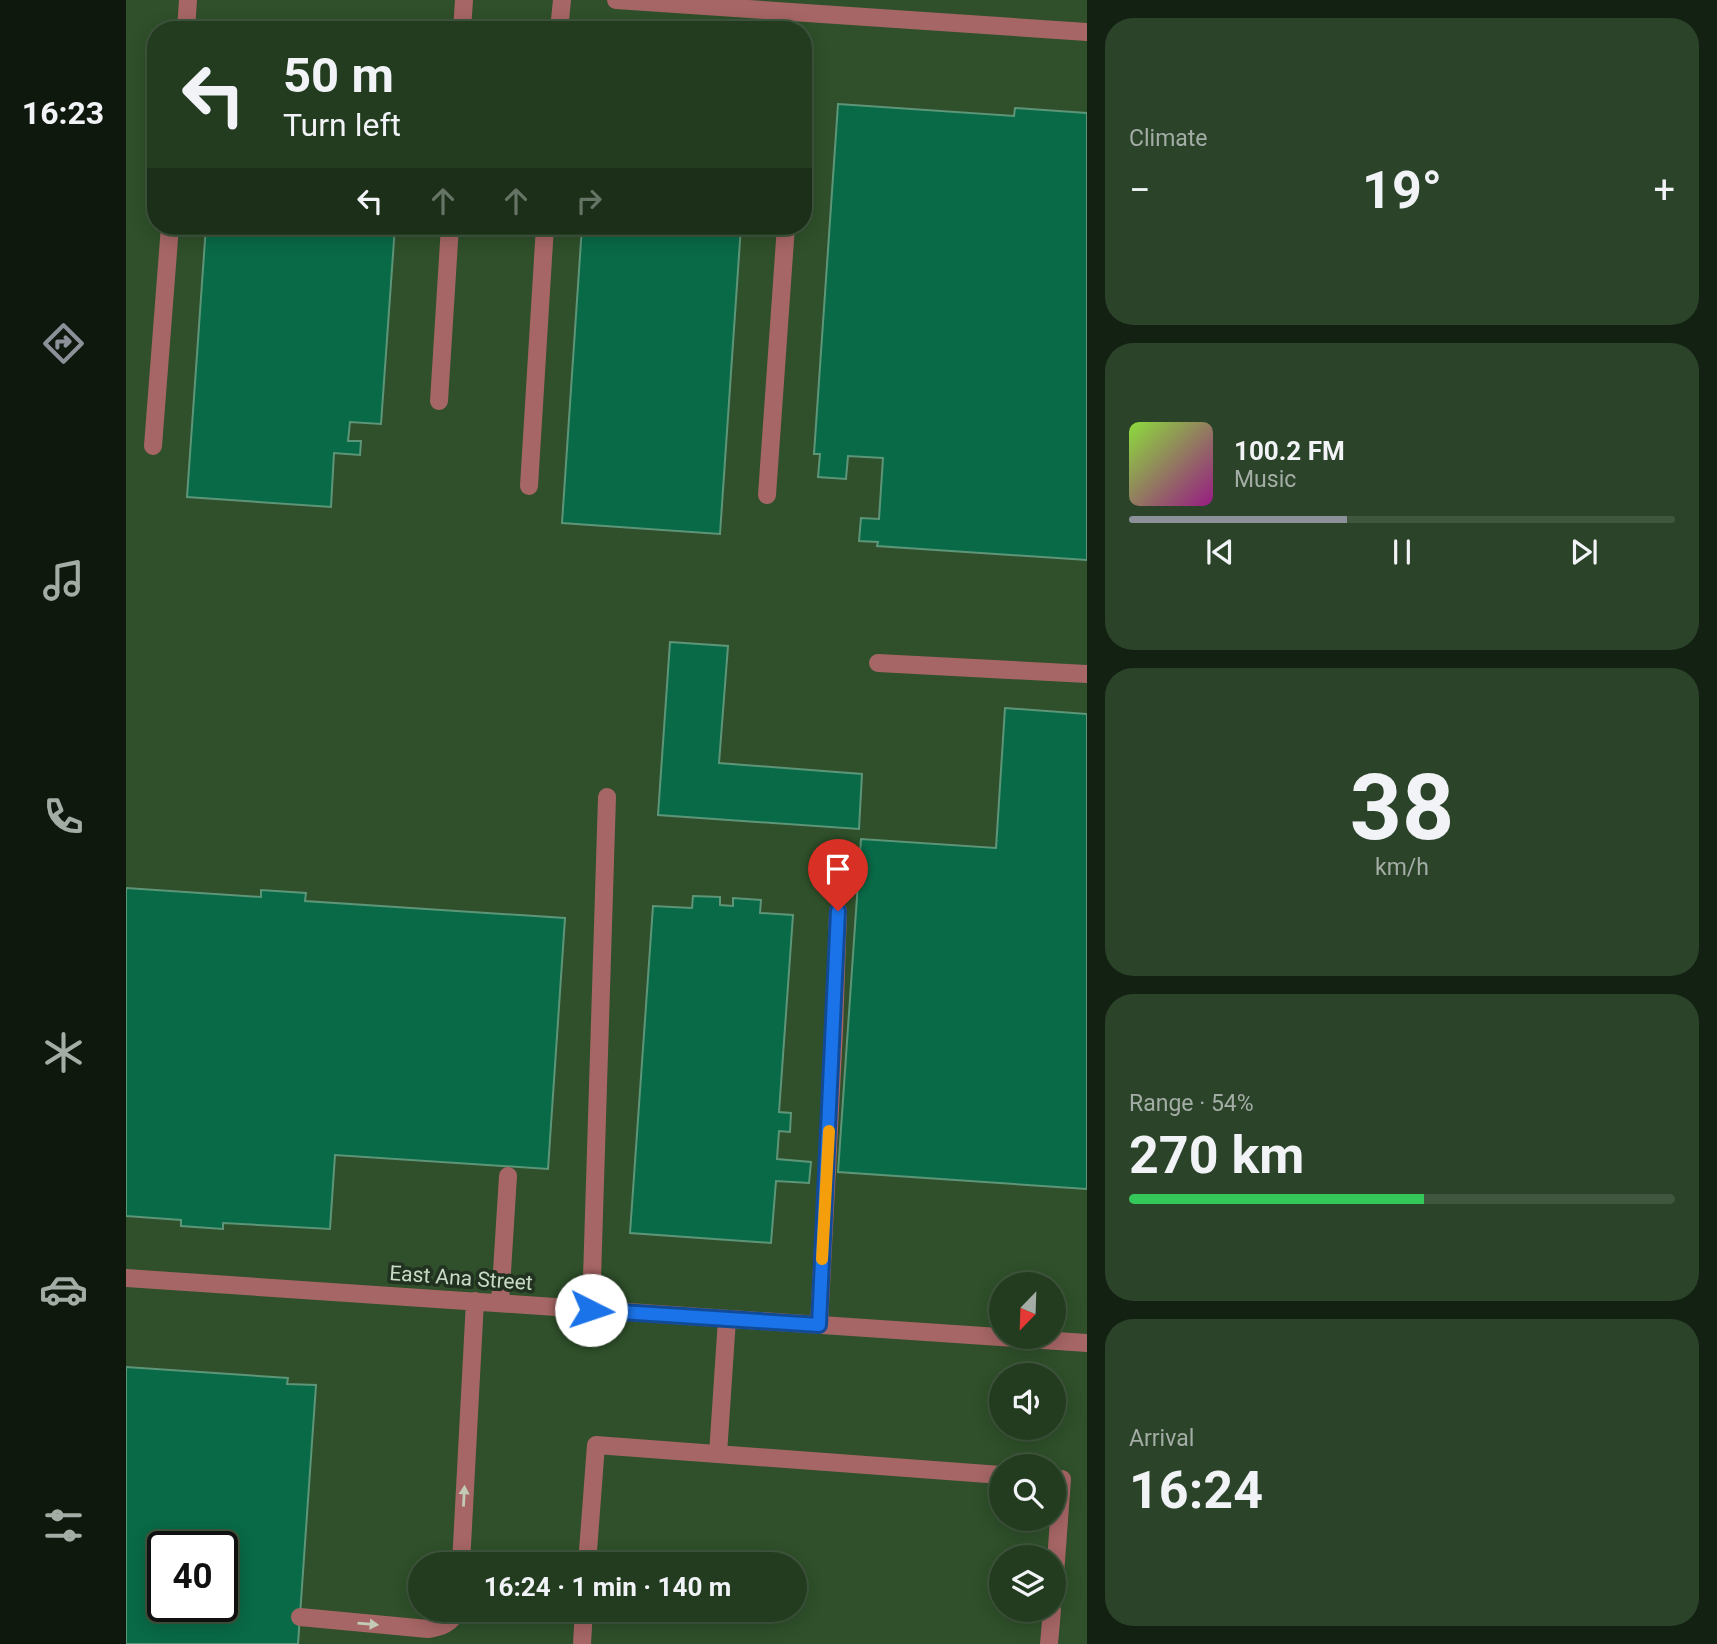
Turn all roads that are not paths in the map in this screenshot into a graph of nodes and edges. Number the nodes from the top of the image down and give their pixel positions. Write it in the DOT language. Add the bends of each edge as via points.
graph roads {
  1 [pos="188,0"];
  2 [pos="464,0"];
  3 [pos="562,0"];
  4 [pos="616,0"];
  5 [pos="187,21"];
  6 [pos="463,21"];
  7 [pos="560,21"];
  8 [pos="798,21"];
  9 [pos="812,22"];
  10 [pos="1087,32"];
  11 [pos="169,235"];
  12 [pos="449,235"];
  13 [pos="544,235"];
  14 [pos="785,235"];
  15 [pos="439,401"];
  16 [pos="153,446"];
  17 [pos="529,486"];
  18 [pos="767,495"];
  19 [pos="878,663"];
  20 [pos="1087,674"];
  21 [pos="607,797"];
  22 [pos="838,911"];
  23 [pos="508,1176"];
  24 [pos="126,1278"];
  25 [pos="475,1301"];
  26 [pos="500,1303"];
  27 [pos="591,1310"];
  28 [pos="727,1319"];
  29 [pos="819,1325"];
  30 [pos="1087,1343"];
  31 [pos="718,1454"];
  32 [pos="989,1474"];
  33 [pos="462,1552"];
  34 [pos="588,1552"];
  35 [pos="300,1618"];
  36 [pos="448,1622"];
  37 [pos="583,1622"];
  38 [pos="1051,1622"];
  39 [pos="582,1644"];
  40 [pos="1049,1644"];
  1 -- 5 [label="street"];
  2 -- 6 [label="street"];
  3 -- 7 [label="street"];
  4 -- 8 [label="street"];
  9 -- 10 [label="street"];
  11 -- 16 [label="street"];
  12 -- 15 [label="street"];
  13 -- 17 [label="street"];
  14 -- 18 [label="street"];
  19 -- 20 [label="street"];
  21 -- 27 [label="street"];
  22 -- 29 [label="street"];
  23 -- 26 [label="street"];
  24 -- 25 [label="street, East Ana Street"];
  25 -- 26 [label="street, East Ana Street"];
  33 -- 25 [label="street, one-way"];
  26 -- 27 [label="street, East Ana Street"];
  27 -- 28 [label="street, East Ana Street"];
  28 -- 29 [label="street, East Ana Street"];
  28 -- 31 [label="street"];
  29 -- 30 [label="street, East Ana Street"];
  31 -- 32 [label="street"];
  31 -- 34 [label="street" via="596,1445"];
  35 -- 36 [label="street, one-way" via="428,1629"];
  37 -- 39 [label="street"];
  38 -- 40 [label="street"];
}
